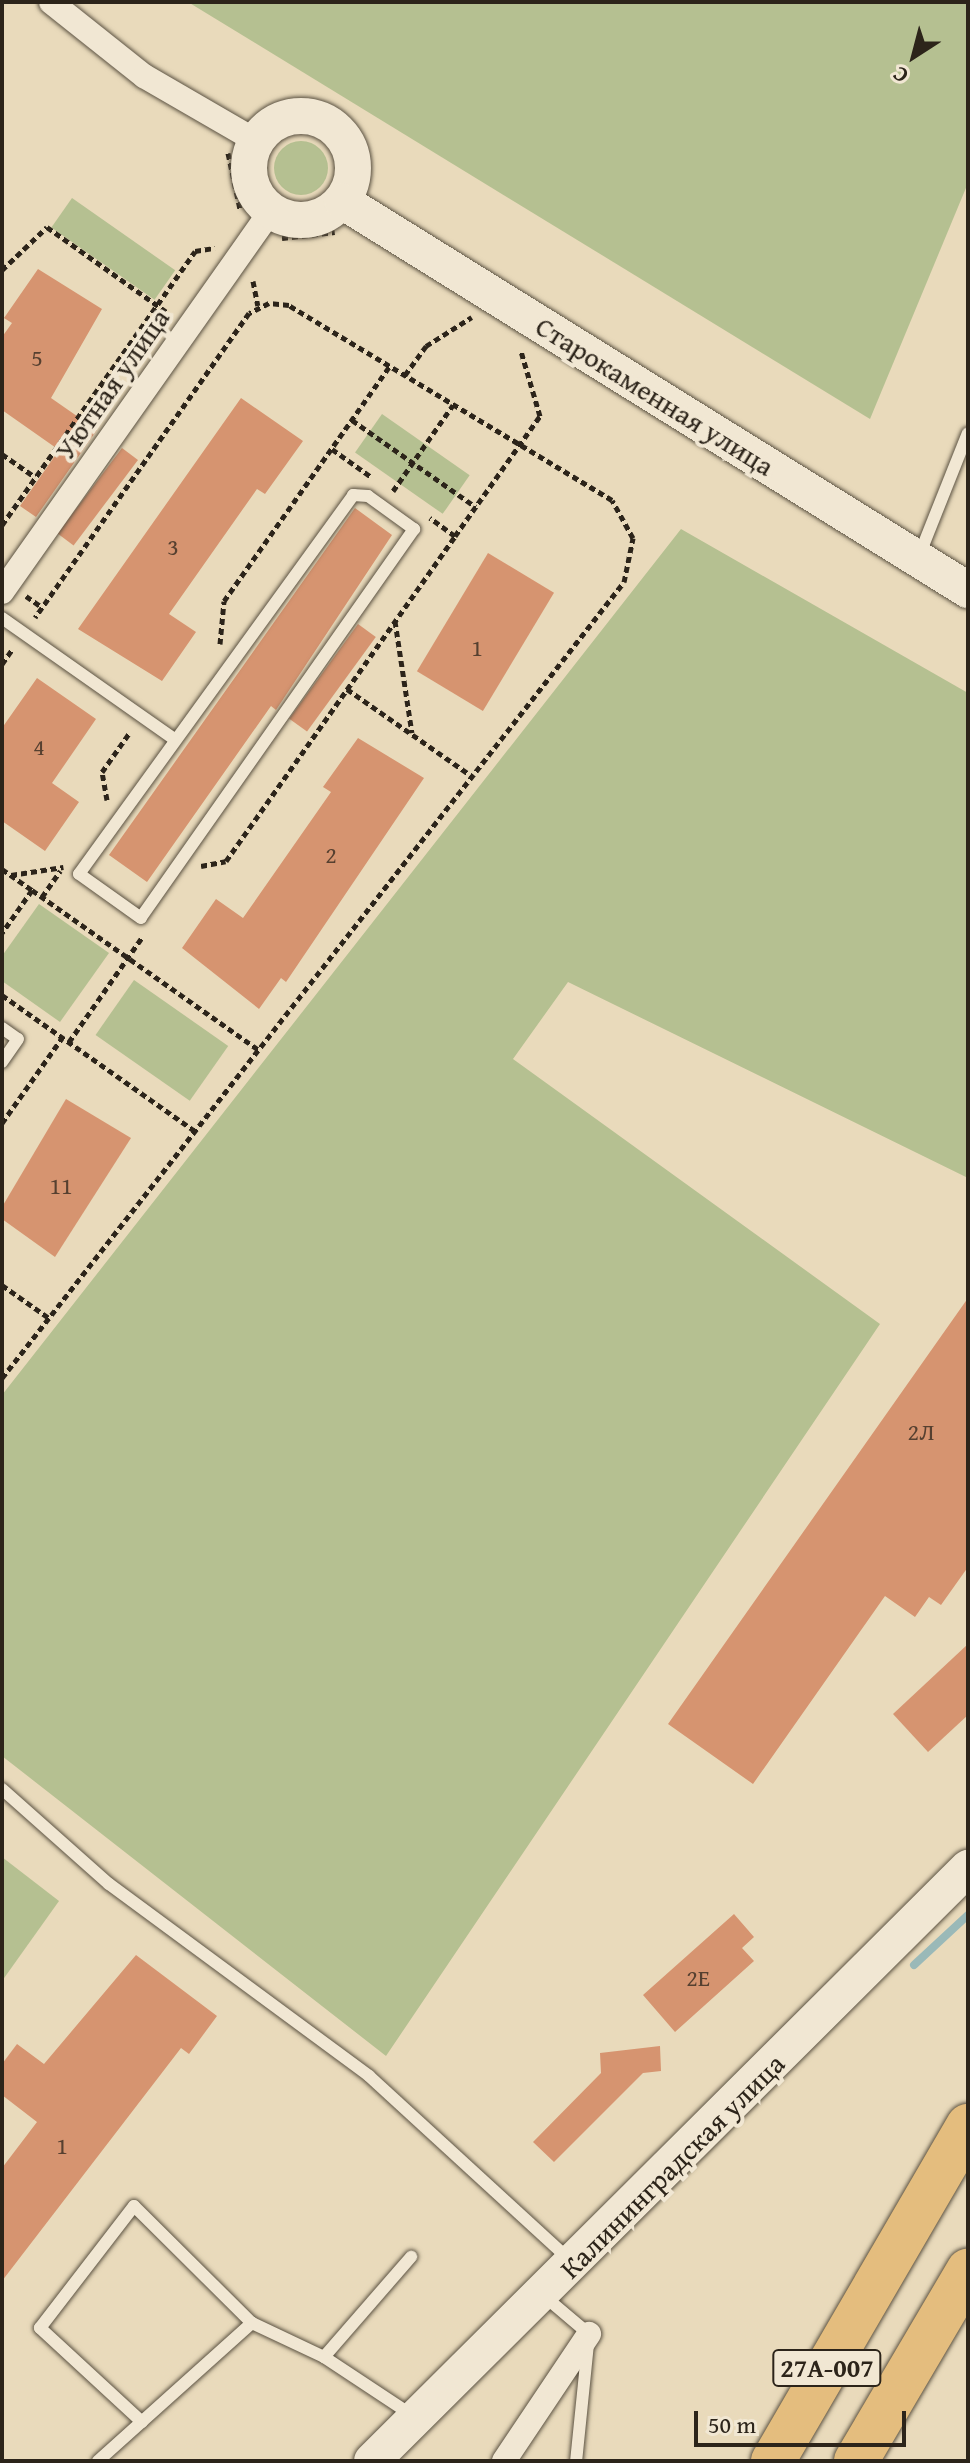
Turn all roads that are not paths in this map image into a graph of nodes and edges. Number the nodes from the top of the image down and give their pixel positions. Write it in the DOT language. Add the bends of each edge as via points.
graph roads {
  1 [pos="51,2"];
  2 [pos="239,141"];
  3 [pos="342,201"];
  4 [pos="256,216"];
  5 [pos="968,433"];
  6 [pos="918,559"];
  7 [pos="968,590"];
  8 [pos="2,592"];
  9 [pos="2,618"];
  10 [pos="174,739"];
  11 [pos="2,1028"];
  12 [pos="2,1062"];
  13 [pos="2,1789"];
  14 [pos="968,1868"];
  15 [pos="968,2126"];
  16 [pos="411,2257"];
  17 [pos="573,2263"];
  18 [pos="968,2271"];
  19 [pos="542,2294"];
  20 [pos="252,2323"];
  21 [pos="589,2334"];
  22 [pos="324,2357"];
  23 [pos="416,2418"];
  24 [pos="142,2422"];
  25 [pos="98,2461"];
  26 [pos="372,2461"];
  27 [pos="504,2461"];
  28 [pos="576,2461"];
  29 [pos="773,2461"];
  30 [pos="856,2461"];
  1 -- 2 [label="street" via="144,76"];
  2 -- 3 [label="street" via="288,117 328,123 352,155"];
  2 -- 4 [label="street"];
  3 -- 4 [label="street" via="304,220"];
  3 -- 6 [label="street, Старокаменная улица"];
  4 -- 8 [label="street, Уютная улица"];
  5 -- 6 [label="lane"];
  6 -- 7 [label="street, Старокаменная улица"];
  9 -- 10 [label="lane"];
  10 -- 10 [label="lane" via="79,874 141,918 414,529 368,496 343,499"];
  11 -- 12 [label="lane" via="18,1039"];
  13 -- 17 [label="lane" via="109,1884 369,2076"];
  14 -- 17 [label="street, Калининградская улица"];
  15 -- 29 [label="highway, 27А-007"];
  16 -- 22 [label="lane"];
  17 -- 19 [label="street, Калининградская улица"];
  18 -- 30 [label="highway, 27А-007"];
  19 -- 21 [label="lane"];
  19 -- 23 [label="street, Калининградская улица"];
  20 -- 22 [label="lane"];
  20 -- 24 [label="lane"];
  20 -- 24 [label="lane" via="134,2206 40,2328"];
  21 -- 27 [label="street"];
  21 -- 28 [label="lane"];
  22 -- 23 [label="lane"];
  23 -- 26 [label="street, Калининградская улица"];
  24 -- 25 [label="lane"];
}
